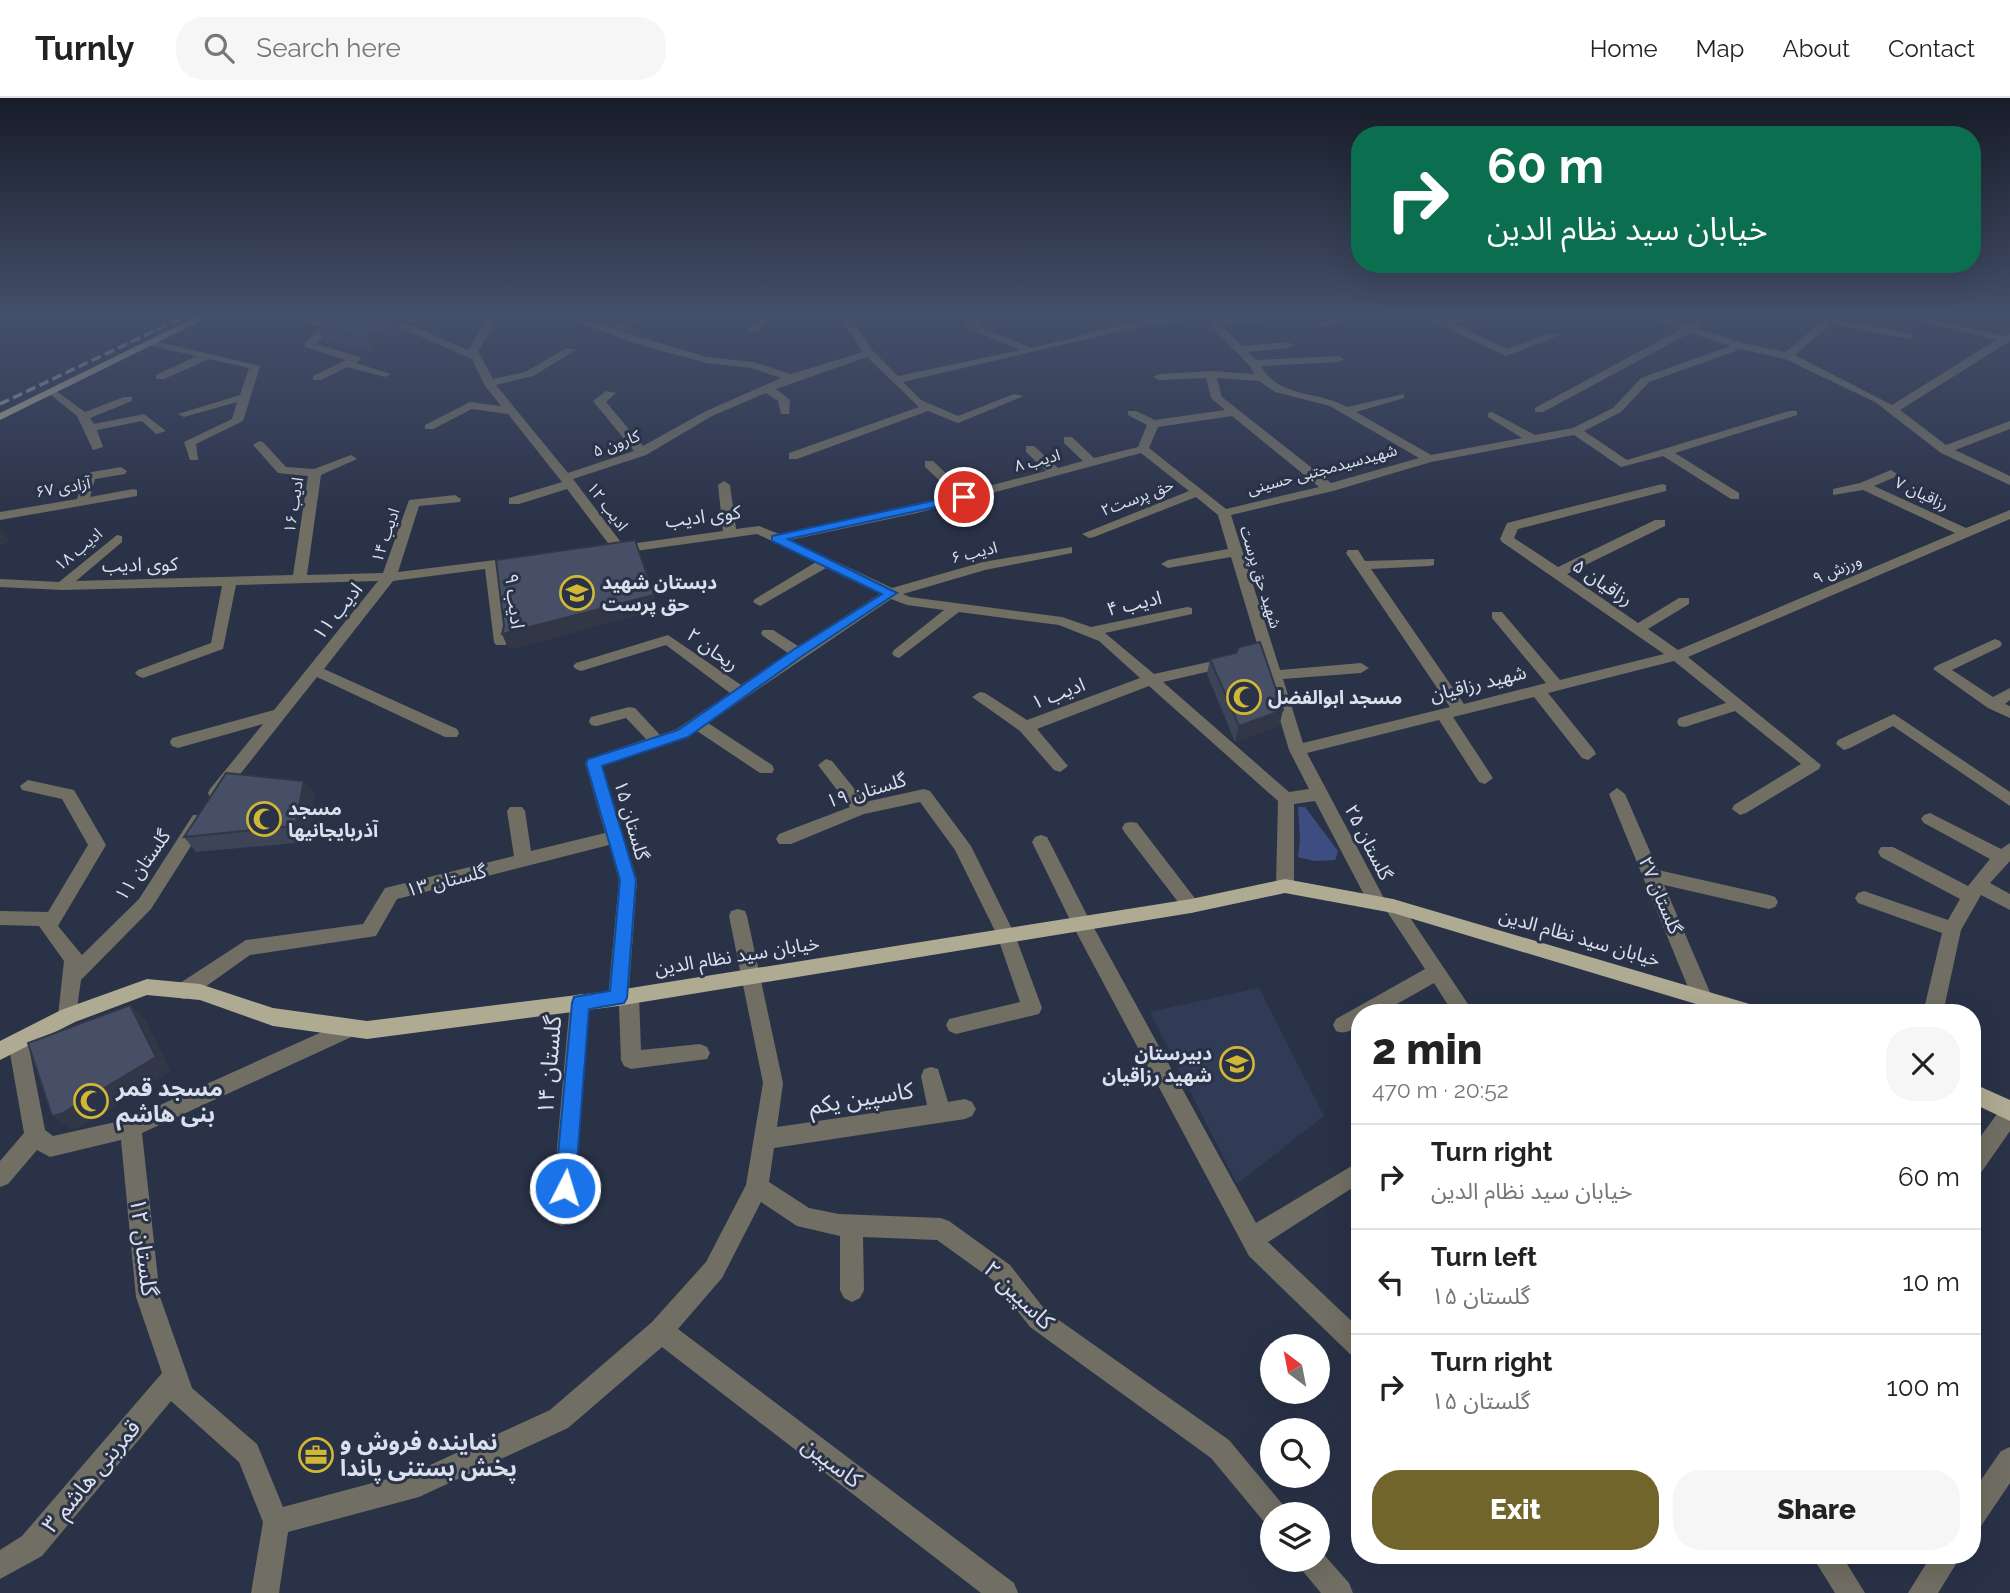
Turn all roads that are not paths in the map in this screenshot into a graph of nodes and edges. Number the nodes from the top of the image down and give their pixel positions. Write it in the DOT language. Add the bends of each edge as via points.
graph roads {
  1 [pos="65,385"];
  2 [pos="248,385"];
  3 [pos="491,385"];
  4 [pos="775,385"];
  5 [pos="901,385"];
  6 [pos="1213,385"];
  7 [pos="1272,385"];
  8 [pos="1585,385"];
  9 [pos="1641,385"];
  10 [pos="1847,385"];
  11 [pos="1932,385"];
  12 [pos="767,388"];
  13 [pos="52,391"];
  14 [pos="610,393"];
  15 [pos="1018,396"];
  16 [pos="1400,396"];
  17 [pos="244,397"];
  18 [pos="128,399"];
  19 [pos="929,407"];
  20 [pos="1539,410"];
  21 [pos="1892,410"];
  22 [pos="512,411"];
  23 [pos="1345,411"];
  24 [pos="785,412"];
  25 [pos="1132,412"];
  26 [pos="1237,412"];
  27 [pos="1793,413"];
  28 [pos="184,414"];
  29 [pos="1492,415"];
  30 [pos="84,416"];
  31 [pos="0,417"];
  32 [pos="1153,424"];
  33 [pos="2010,425"];
  34 [pos="429,427"];
  35 [pos="91,428"];
  36 [pos="160,430"];
  37 [pos="1576,431"];
  38 [pos="1533,439"];
  39 [pos="1068,440"];
  40 [pos="259,445"];
  41 [pos="97,447"];
  42 [pos="1030,449"];
  43 [pos="1143,449"];
  44 [pos="1945,450"];
  45 [pos="642,452"];
  46 [pos="1665,452"];
  47 [pos="793,456"];
  48 [pos="194,457"];
  49 [pos="1429,458"];
  50 [pos="351,459"];
  51 [pos="1092,463"];
  52 [pos="929,464"];
  53 [pos="121,471"];
  54 [pos="315,472"];
  55 [pos="1056,474"];
  56 [pos="1891,474"];
  57 [pos="567,481"];
  58 [pos="2010,481"];
  59 [pos="724,485"];
  60 [pos="1864,486"];
  61 [pos="1329,488"];
  62 [pos="1662,488"];
  63 [pos="1198,492"];
  64 [pos="1837,492"];
  65 [pos="133,493"];
  66 [pos="1735,496"];
  67 [pos="964,497"];
  68 [pos="454,499"];
  69 [pos="514,501"];
  70 [pos="82,502"];
  71 [pos="1224,513"];
  72 [pos="2010,514"];
  73 [pos="0,516"];
  74 [pos="1660,523"];
  75 [pos="1966,533"];
  76 [pos="730,534"];
  77 [pos="1089,534"];
  78 [pos="776,538"];
  79 [pos="117,539"];
  80 [pos="619,549"];
  81 [pos="1067,550"];
  82 [pos="593,552"];
  83 [pos="1236,552"];
  84 [pos="529,560"];
  85 [pos="826,562"];
  86 [pos="1429,562"];
  87 [pos="1168,564"];
  88 [pos="491,565"];
  89 [pos="1557,573"];
  90 [pos="389,577"];
  91 [pos="299,581"];
  92 [pos="229,583"];
  93 [pos="2,586"];
  94 [pos="62,586"];
  95 [pos="891,593"];
  96 [pos="760,601"];
  97 [pos="1684,601"];
  98 [pos="957,607"];
  99 [pos="1187,611"];
  100 [pos="1497,615"];
  101 [pos="1638,629"];
  102 [pos="1090,632"];
  103 [pos="768,633"];
  104 [pos="501,642"];
  105 [pos="1995,644"];
  106 [pos="797,653"];
  107 [pos="899,653"];
  108 [pos="1677,656"];
  109 [pos="1227,663"];
  110 [pos="581,666"];
  111 [pos="1362,668"];
  112 [pos="314,670"];
  113 [pos="143,674"];
  114 [pos="1273,675"];
  115 [pos="1152,680"];
  116 [pos="1557,685"];
  117 [pos="1537,690"];
  118 [pos="741,693"];
  119 [pos="2010,693"];
  120 [pos="980,697"];
  121 [pos="1993,704"];
  122 [pos="1736,705"];
  123 [pos="1460,710"];
  124 [pos="2010,713"];
  125 [pos="279,714"];
  126 [pos="1443,714"];
  127 [pos="597,721"];
  128 [pos="1685,722"];
  129 [pos="697,724"];
  130 [pos="1026,727"];
  131 [pos="451,733"];
  132 [pos="178,742"];
  133 [pos="657,742"];
  134 [pos="1844,744"];
  135 [pos="1297,750"];
  136 [pos="1588,754"];
  137 [pos="826,765"];
  138 [pos="1060,766"];
  139 [pos="766,769"];
  140 [pos="1485,779"];
  141 [pos="27,786"];
  142 [pos="1320,793"];
  143 [pos="1617,794"];
  144 [pos="1286,799"];
  145 [pos="2010,800"];
  146 [pos="861,809"];
  147 [pos="1740,809"];
  148 [pos="516,811"];
  149 [pos="1930,819"];
  150 [pos="1131,828"];
  151 [pos="615,837"];
  152 [pos="785,839"];
  153 [pos="1041,842"];
  154 [pos="1887,852"];
  155 [pos="2007,854"];
  156 [pos="523,860"];
  157 [pos="1654,876"];
  158 [pos="1286,886"];
  159 [pos="1974,890"];
  160 [pos="1864,898"];
  161 [pos="1769,902"];
  162 [pos="2010,902"];
  163 [pos="1385,905"];
  164 [pos="1191,906"];
  165 [pos="738,916"];
  166 [pos="0,918"];
  167 [pos="53,919"];
  168 [pos="1081,923"];
  169 [pos="1952,929"];
  170 [pos="1006,935"];
  171 [pos="1437,972"];
  172 [pos="72,976"];
  173 [pos="749,976"];
  174 [pos="184,991"];
  175 [pos="623,997"];
  176 [pos="1702,997"];
  177 [pos="580,1003"];
  178 [pos="1381,1004"];
  179 [pos="1458,1004"];
  180 [pos="1725,1004"];
  181 [pos="1935,1004"];
  182 [pos="68,1016"];
  183 [pos="956,1025"];
  184 [pos="351,1028"];
  185 [pos="9,1046"];
  186 [pos="701,1053"];
  187 [pos="931,1076"];
  188 [pos="1981,1098"];
  189 [pos="965,1109"];
  190 [pos="2010,1112"];
  191 [pos="940,1113"];
  192 [pos="131,1128"];
  193 [pos="36,1136"];
  194 [pos="764,1139"];
  195 [pos="1981,1154"];
  196 [pos="0,1177"];
  197 [pos="1351,1177"];
  198 [pos="757,1187"];
  199 [pos="562,1215"];
  200 [pos="851,1225"];
  201 [pos="1252,1239"];
  202 [pos="852,1290"];
  203 [pos="661,1331"];
  204 [pos="1351,1337"];
  205 [pos="175,1377"];
  206 [pos="2008,1468"];
  207 [pos="1264,1502"];
  208 [pos="1981,1505"];
  209 [pos="276,1522"];
  210 [pos="1831,1564"];
  211 [pos="1942,1564"];
  212 [pos="0,1565"];
  213 [pos="1322,1572"];
  214 [pos="1927,1591"];
  215 [pos="265,1593"];
  216 [pos="1004,1593"];
  217 [pos="1339,1593"];
  218 [pos="1851,1593"];
  1 -- 13 [label="main road"];
  2 -- 17 [label="street"];
  3 -- 22 [label="street, ادیب ۱۲"];
  4 -- 12 [label="street, کارون ۵"];
  5 -- 19 [label="street"];
  6 -- 26 [label="street" via="1217,398"];
  7 -- 23 [label="street"];
  8 -- 20 [label="street"];
  9 -- 37 [label="street, شهیدسیدمجتبی حسینی" via="1617,410"];
  10 -- 21 [label="street"];
  11 -- 21 [label="street"];
  12 -- 24 [label="street" via="784,400"];
  12 -- 45 [label="street, کارون ۵" via="708,414"];
  13 -- 30 [label="street"];
  13 -- 31 [label="main road"];
  14 -- 45 [label="street" via="599,401"];
  15 -- 19 [label="street" via="958,420"];
  16 -- 23 [label="street"];
  17 -- 28 [label="street"];
  17 -- 48 [label="street" via="237,421 190,442"];
  18 -- 30 [label="street"];
  19 -- 47 [label="street"];
  21 -- 44 [label="street"];
  22 -- 34 [label="street" via="470,405"];
  22 -- 57 [label="street, ادیب ۱۲"];
  23 -- 49 [label="street"];
  25 -- 32 [label="street"];
  26 -- 32 [label="street"];
  26 -- 61 [label="street"];
  27 -- 46 [label="street"];
  29 -- 38 [label="street"];
  30 -- 35 [label="street"];
  32 -- 43 [label="street"];
  33 -- 44 [label="street"];
  35 -- 36 [label="street" via="144,416"];
  35 -- 41 [label="street"];
  37 -- 38 [label="street, شهیدسیدمجتبی حسینی"];
  37 -- 46 [label="street" via="1625,464"];
  38 -- 49 [label="street, شهیدسیدمجتبی حسینی"];
  39 -- 51 [label="street"];
  40 -- 54 [label="street" via="282,470"];
  42 -- 55 [label="street"];
  43 -- 51 [label="street, ادیب ۸"];
  43 -- 63 [label="street, شهید حق پرست"];
  44 -- 58 [label="street"];
  45 -- 57 [label="street, کارون ۵"];
  46 -- 66 [label="street"];
  49 -- 61 [label="street, شهیدسیدمجتبی حسینی"];
  50 -- 54 [label="street, ادیب ۱۶"];
  51 -- 55 [label="street, ادیب ۸"];
  52 -- 67 [label="street"];
  53 -- 70 [label="street" via="90,476"];
  54 -- 91 [label="street, ادیب ۱۶"];
  55 -- 67 [label="street, ادیب ۸"];
  56 -- 60 [label="street"];
  57 -- 69 [label="street, کارون ۵"];
  57 -- 80 [label="street, ادیب ۱۲"];
  59 -- 76 [label="street"];
  60 -- 64 [label="street"];
  60 -- 75 [label="street, رزاقیان ۷"];
  61 -- 71 [label="street, شهیدسیدمجتبی حسینی"];
  62 -- 89 [label="street, رزاقیان ۵" via="1512,526 1507,539"];
  63 -- 71 [label="street, شهید حق پرست"];
  63 -- 77 [label="street, حق پرست۲"];
  65 -- 70 [label="street, آزادی ۶۷"];
  67 -- 78 [label="street, ادیب ۸"];
  68 -- 90 [label="street, ادیب ۱۴" via="414,503"];
  70 -- 73 [label="street, آزادی ۶۷"];
  71 -- 83 [label="street, شهید حق پرست"];
  72 -- 75 [label="street, ورزش ۹"];
  74 -- 89 [label="street"];
  75 -- 108 [label="street, ورزش ۹"];
  76 -- 78 [label="street, کوی ادیب" via="759,530"];
  76 -- 80 [label="street, کوی ادیب"];
  78 -- 85 [label="street, کوی ادیب"];
  79 -- 94 [label="street, ادیب ۱۸"];
  80 -- 82 [label="street, کوی ادیب"];
  81 -- 95 [label="street, ادیب ۶" via="983,566"];
  83 -- 87 [label="street"];
  83 -- 114 [label="street, شهید حق پرست"];
  84 -- 88 [label="street, کوی ادیب"];
  85 -- 95 [label="street, کوی ادیب"];
  85 -- 96 [label="street"];
  86 -- 123 [label="street" via="1358,559"];
  88 -- 90 [label="street, کوی ادیب"];
  88 -- 104 [label="street, ادیب ۹"];
  89 -- 101 [label="street, رزاقیان ۵"];
  90 -- 91 [label="street, کوی ادیب"];
  90 -- 112 [label="street, ادیب ۱۱"];
  91 -- 92 [label="street, کوی ادیب"];
  92 -- 94 [label="street, کوی ادیب"];
  92 -- 113 [label="street" via="218,646"];
  93 -- 94 [label="street, کوی ادیب"];
  95 -- 98 [label="street, کوی ادیب" via="907,601"];
  95 -- 106 [label="street, ادیب ۶"];
  97 -- 101 [label="street"];
  98 -- 102 [label="street, کوی ادیب" via="1062,621"];
  98 -- 107 [label="street"];
  99 -- 102 [label="street, ادیب ۴"];
  100 -- 116 [label="street"];
  101 -- 108 [label="street, رزاقیان ۵"];
  102 -- 115 [label="street, کوی ادیب" via="1104,638"];
  103 -- 106 [label="street"];
  105 -- 121 [label="street" via="1941,669"];
  106 -- 118 [label="street, گلستان ۱۵"];
  108 -- 116 [label="street, شهید رزاقیان"];
  108 -- 122 [label="street, رزاقیان ۵"];
  109 -- 115 [label="street, ادیب ۱"];
  110 -- 118 [label="street, ریحان ۲" via="668,640"];
  111 -- 114 [label="street"];
  112 -- 125 [label="street, گلستان ۱۱"];
  112 -- 131 [label="street"];
  114 -- 135 [label="street, شهید حق پرست"];
  115 -- 130 [label="street, ادیب ۱"];
  115 -- 144 [label="street, کوی ادیب"];
  116 -- 117 [label="street, شهید رزاقیان"];
  117 -- 123 [label="street, شهید رزاقیان"];
  117 -- 136 [label="street"];
  118 -- 129 [label="street, گلستان ۱۵"];
  119 -- 121 [label="street"];
  120 -- 130 [label="street"];
  121 -- 124 [label="street"];
  122 -- 128 [label="street"];
  122 -- 147 [label="street, رزاقیان ۵" via="1814,765"];
  123 -- 126 [label="street, شهید رزاقیان"];
  125 -- 132 [label="street"];
  125 -- 172 [label="street, گلستان ۱۱" via="219,788 145,904"];
  126 -- 135 [label="street, شهید رزاقیان"];
  126 -- 140 [label="street"];
  127 -- 133 [label="street" via="629,712"];
  129 -- 133 [label="street, گلستان ۱۵"];
  129 -- 139 [label="street"];
  130 -- 138 [label="street, ادیب ۱"];
  133 -- 151 [label="street, گلستان ۱۵" via="593,763"];
  134 -- 145 [label="street" via="1894,719"];
  135 -- 142 [label="street"];
  137 -- 146 [label="street"];
  141 -- 167 [label="street" via="68,794 97,845"];
  142 -- 144 [label="street, گلستان ۲۵"];
  142 -- 163 [label="street, گلستان ۲۵"];
  143 -- 157 [label="street, گلستان ۲۷"];
  144 -- 158 [label="street"];
  146 -- 152 [label="street, گلستان ۱۹"];
  146 -- 170 [label="street, گلستان ۱۹" via="923,795 962,846"];
  148 -- 156 [label="street"];
  149 -- 155 [label="street"];
  150 -- 164 [label="street"];
  151 -- 156 [label="street, گلستان ۱۳"];
  151 -- 175 [label="street, گلستان ۱۵" via="628,880"];
  153 -- 168 [label="street"];
  154 -- 159 [label="street"];
  155 -- 159 [label="street"];
  156 -- 174 [label="street, گلستان ۱۳" via="391,893 369,931 246,948"];
  157 -- 161 [label="street"];
  157 -- 176 [label="street, گلستان ۲۷"];
  158 -- 163 [label="main road, خیابان سید نظام الدین"];
  158 -- 164 [label="main road, خیابان سید نظام الدین"];
  159 -- 162 [label="street"];
  159 -- 169 [label="street"];
  160 -- 169 [label="street"];
  163 -- 171 [label="street, گلستان ۲۵"];
  163 -- 176 [label="main road, خیابان سید نظام الدین"];
  164 -- 168 [label="main road, خیابان سید نظام الدین"];
  165 -- 173 [label="street"];
  166 -- 167 [label="street"];
  167 -- 172 [label="street" via="48,928 74,959"];
  168 -- 170 [label="main road, خیابان سید نظام الدین"];
  168 -- 201 [label="street"];
  169 -- 181 [label="street"];
  170 -- 173 [label="main road, خیابان سید نظام الدین"];
  170 -- 183 [label="street" via="1032,1008"];
  171 -- 178 [label="street"];
  171 -- 179 [label="street, گلستان ۲۵"];
  172 -- 182 [label="street"];
  173 -- 175 [label="main road, خیابان سید نظام الدین"];
  173 -- 194 [label="street" via="773,1083"];
  174 -- 182 [label="main road, خیابان سید نظام الدین" via="147,987"];
  174 -- 184 [label="main road, خیابان سید نظام الدین" via="200,992 273,1017"];
  175 -- 177 [label="main road, خیابان سید نظام الدین"];
  175 -- 186 [label="street, گلستان ۱۵" via="631,1060"];
  176 -- 180 [label="main road, خیابان سید نظام الدین"];
  177 -- 184 [label="main road, خیابان سید نظام الدین" via="367,1030"];
  177 -- 199 [label="street, گلستان ۱۴"];
  182 -- 185 [label="main road, خیابان سید نظام الدین"];
  184 -- 192 [label="street"];
  185 -- 193 [label="street"];
  187 -- 191 [label="street"];
  188 -- 190 [label="main road"];
  189 -- 191 [label="street, کاسپین یکم"];
  190 -- 195 [label="street"];
  191 -- 194 [label="street, کاسپین یکم"];
  192 -- 193 [label="street" via="50,1147"];
  192 -- 205 [label="street, گلستان ۱۲" via="148,1297"];
  193 -- 196 [label="street"];
  194 -- 198 [label="street"];
  197 -- 201 [label="street"];
  198 -- 200 [label="street, کاسپین ۲" via="804,1218"];
  198 -- 203 [label="street" via="714,1269"];
  200 -- 202 [label="street"];
  200 -- 207 [label="street, کاسپین ۲" via="941,1229 1002,1273 1038,1319 1220,1449"];
  201 -- 204 [label="street"];
  203 -- 209 [label="street" via="559,1419 419,1484"];
  203 -- 216 [label="street, کاسپین"];
  205 -- 209 [label="street, گلستان ۱۲" via="181,1396 248,1453"];
  205 -- 212 [label="street, قمربنی هاشم ۳" via="32,1546"];
  206 -- 208 [label="street"];
  209 -- 215 [label="street"];
  210 -- 218 [label="street"];
  211 -- 214 [label="street"];
  213 -- 217 [label="street"];
}
